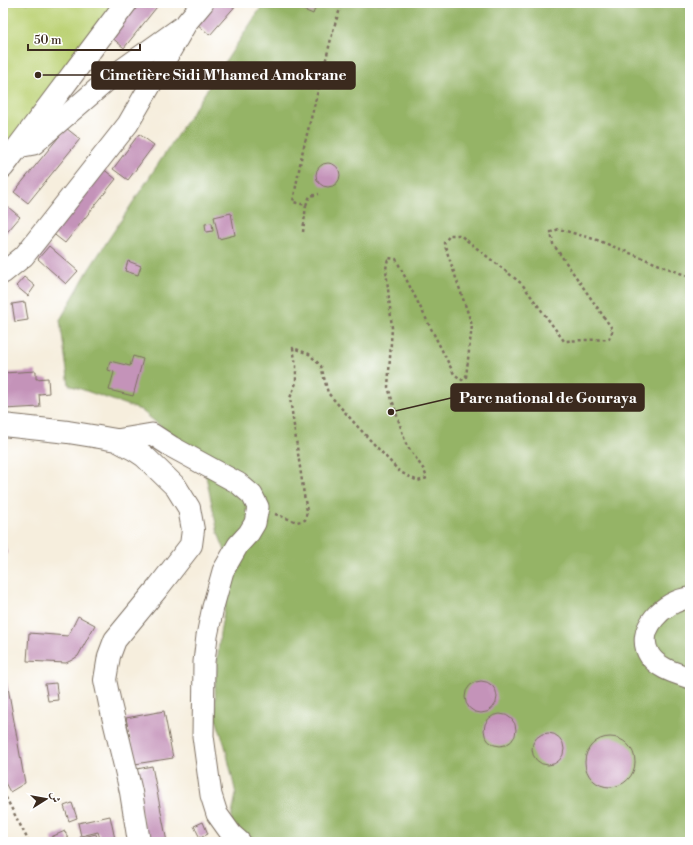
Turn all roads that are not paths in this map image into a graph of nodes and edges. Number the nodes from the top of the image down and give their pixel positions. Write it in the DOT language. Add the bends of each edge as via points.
graph roads {
  1 [pos="126,3"];
  2 [pos="203,3"];
  3 [pos="186,22"];
  4 [pos="18,147"];
  5 [pos="3,167"];
  6 [pos="3,273"];
  7 [pos="3,425"];
  8 [pos="116,440"];
  9 [pos="690,598"];
  10 [pos="690,678"];
  11 [pos="139,842"];
  12 [pos="240,842"];
  1 -- 4 [label="main road"];
  2 -- 3 [label="street"];
  3 -- 4 [label="street" via="110,78 34,144"];
  3 -- 6 [label="street" via="128,124 24,256"];
  4 -- 5 [label="main road"];
  7 -- 8 [label="main road"];
  8 -- 11 [label="main road" via="144,456 176,487 189,508 193,530 190,545 115,640 109,656 105,680 127,773"];
  8 -- 12 [label="street" via="152,434 238,483 252,495 258,507 255,523 223,571 213,607 204,662 203,736 211,795 217,814"];
  9 -- 10 [label="street" via="678,601 657,614 645,635 647,650 658,664"];
}
